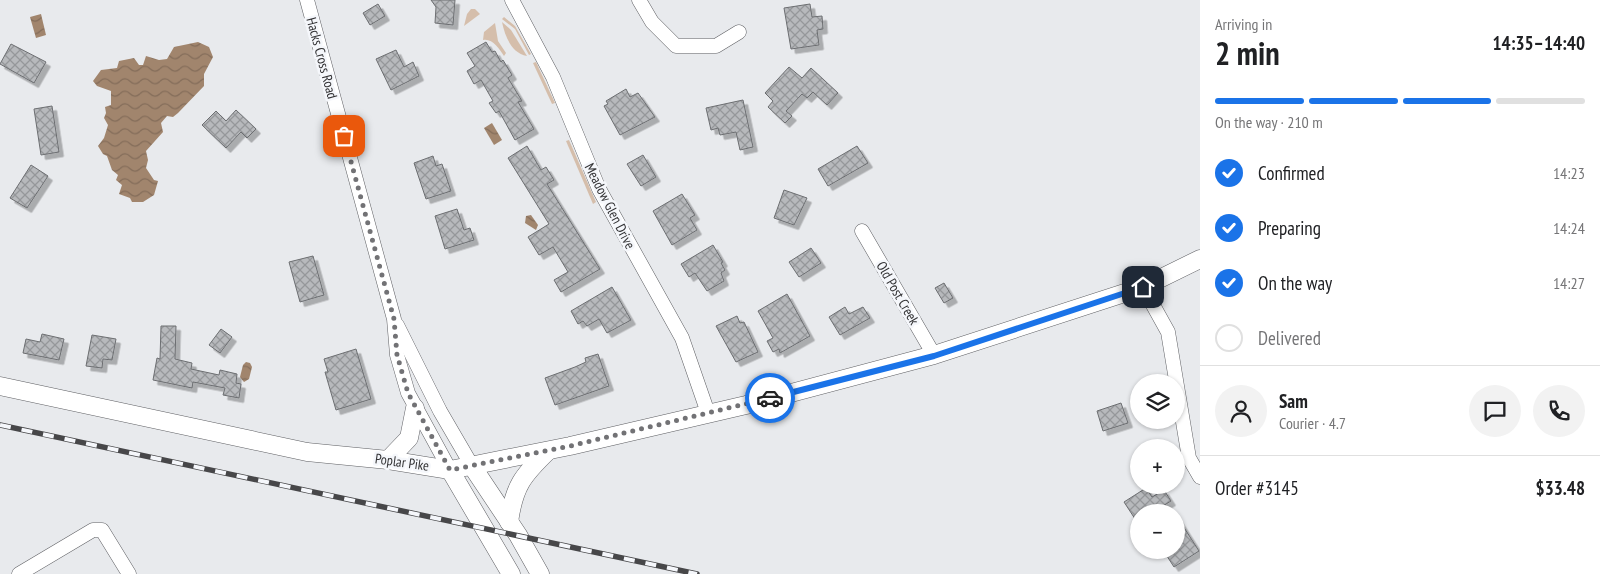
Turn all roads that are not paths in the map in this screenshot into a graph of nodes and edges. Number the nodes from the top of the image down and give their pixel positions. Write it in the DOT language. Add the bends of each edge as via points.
graph roads {
  1 [pos="307,0"];
  2 [pos="512,0"];
  3 [pos="638,0"];
  4 [pos="739,32"];
  5 [pos="862,231"];
  6 [pos="1200,259"];
  7 [pos="1143,287"];
  8 [pos="394,319"];
  9 [pos="934,356"];
  10 [pos="0,386"];
  11 [pos="415,408"];
  12 [pos="708,413"];
  13 [pos="549,450"];
  14 [pos="388,460"];
  15 [pos="472,466"];
  16 [pos="450,470"];
  17 [pos="1200,477"];
  18 [pos="509,522"];
  19 [pos="19,574"];
  20 [pos="129,574"];
  21 [pos="511,574"];
  22 [pos="540,574"];
  1 -- 8 [label="street, Hacks Cross Road"];
  2 -- 12 [label="street, Meadow Glen Drive" via="553,77 599,189 682,338"];
  3 -- 4 [label="street" via="652,22 676,46 716,46"];
  5 -- 9 [label="street, Old Post Creek"];
  6 -- 7 [label="main road, Poplar Pike"];
  7 -- 9 [label="main road, Poplar Pike"];
  7 -- 17 [label="street" via="1168,332 1189,458"];
  8 -- 11 [label="street, Hacks Cross Road" via="397,355"];
  8 -- 15 [label="street, Hacks Cross Road"];
  9 -- 12 [label="main road, Poplar Pike"];
  10 -- 14 [label="main road, Poplar Pike" via="307,452"];
  11 -- 14 [label="main road" via="409,438"];
  11 -- 16 [label="street, Hacks Cross Road"];
  12 -- 13 [label="main road, Poplar Pike"];
  13 -- 15 [label="main road, Poplar Pike"];
  13 -- 18 [label="main road" via="518,484"];
  14 -- 16 [label="main road, Poplar Pike"];
  15 -- 16 [label="main road, Poplar Pike"];
  15 -- 18 [label="main road, Hacks Cross Road"];
  16 -- 21 [label="main road, Hacks Cross Road"];
  18 -- 22 [label="main road, Hacks Cross Road"];
  19 -- 20 [label="street" via="93,530 102,530"];
}
